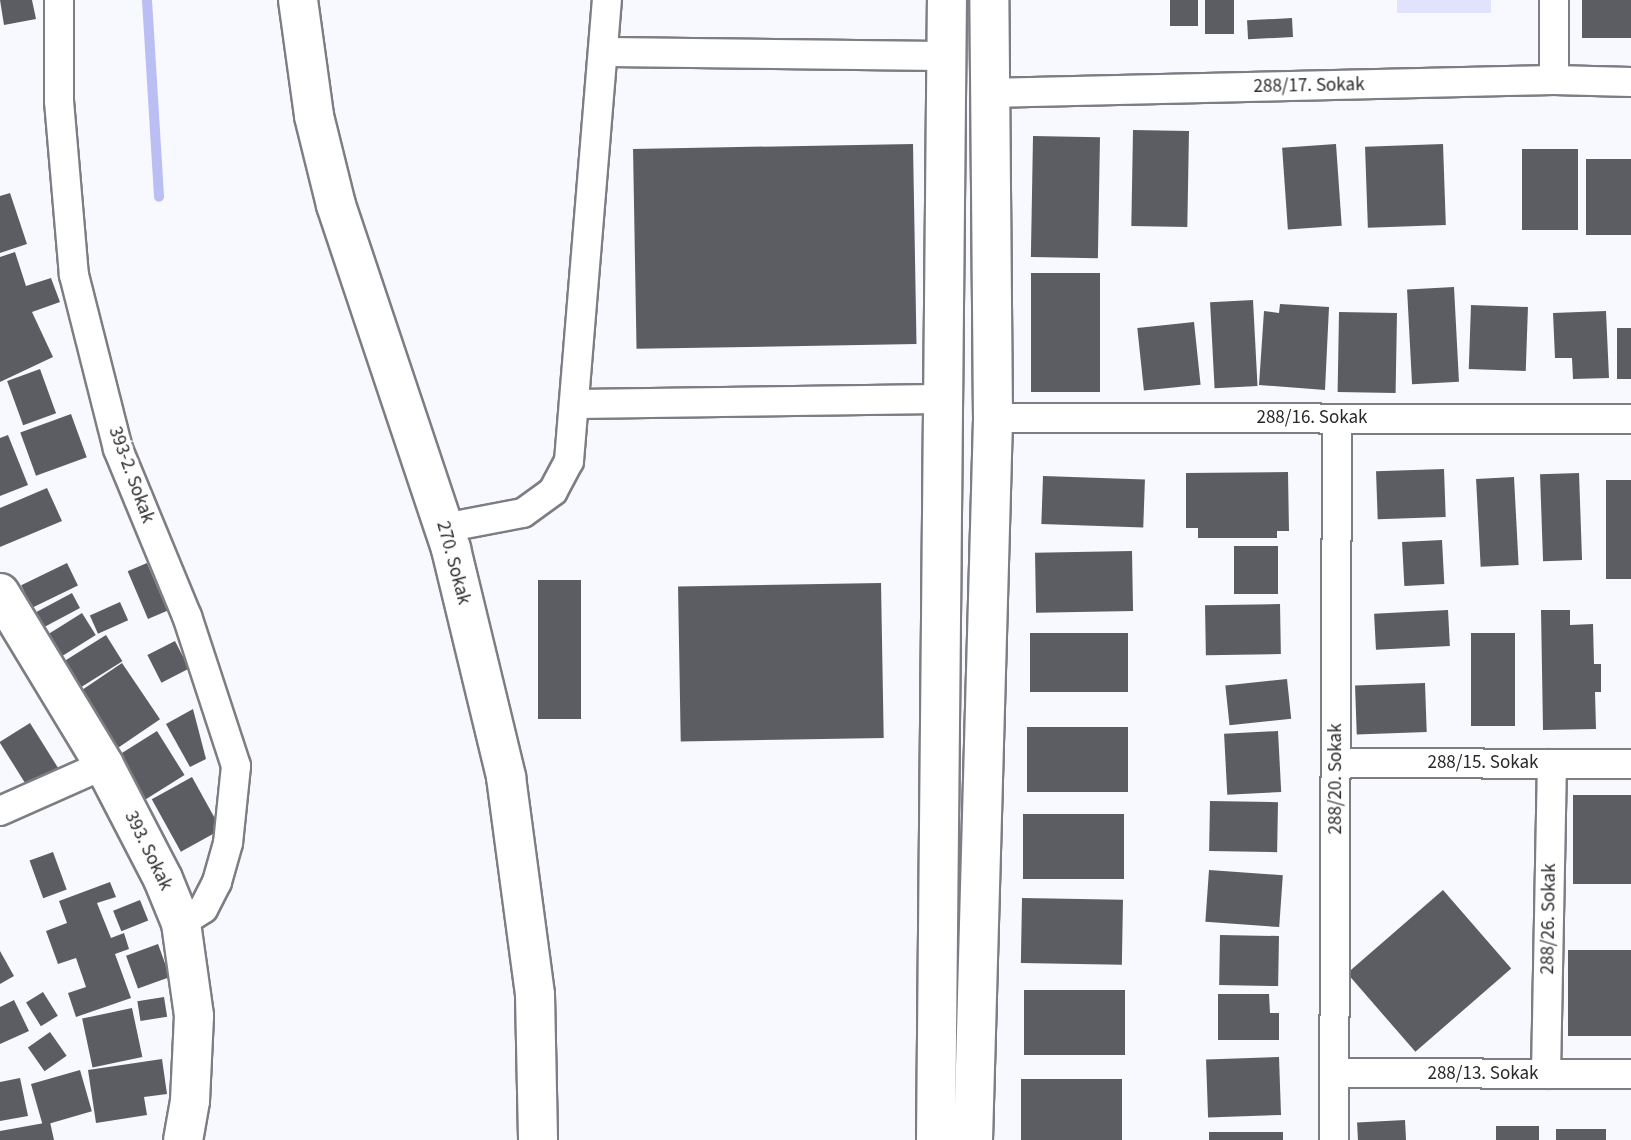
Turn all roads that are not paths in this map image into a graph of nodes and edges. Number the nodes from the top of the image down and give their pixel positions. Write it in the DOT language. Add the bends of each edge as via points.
graph roads {
  1 [pos="59,0"];
  2 [pos="298,0"];
  3 [pos="607,0"];
  4 [pos="947,0"];
  5 [pos="989,0"];
  6 [pos="1554,0"];
  7 [pos="603,52"];
  8 [pos="946,56"];
  9 [pos="1555,80"];
  10 [pos="1631,82"];
  11 [pos="988,93"];
  12 [pos="943,399"];
  13 [pos="573,404"];
  14 [pos="993,418"];
  15 [pos="1337,419"];
  16 [pos="1631,419"];
  17 [pos="444,528"];
  18 [pos="0,593"];
  19 [pos="1336,763"];
  20 [pos="1552,764"];
  21 [pos="1631,764"];
  22 [pos="104,765"];
  23 [pos="0,811"];
  24 [pos="181,923"];
  25 [pos="1335,1073"];
  26 [pos="1546,1074"];
  27 [pos="1631,1074"];
  28 [pos="183,1140"];
  29 [pos="538,1140"];
  30 [pos="936,1140"];
  31 [pos="973,1140"];
  32 [pos="1335,1140"];
  1 -- 24 [label="street, 393-2. Sokak" via="59,102 74,275 118,449 187,616 236,766 229,844 217,882 203,909"];
  2 -- 17 [label="street, 270. Sokak" via="314,116 336,205"];
  3 -- 7 [label="street"];
  4 -- 8 [label="street"];
  5 -- 11 [label="street"];
  6 -- 9 [label="street"];
  7 -- 8 [label="street"];
  7 -- 13 [label="street"];
  8 -- 12 [label="street"];
  9 -- 10 [label="street, 288/17. Sokak"];
  9 -- 11 [label="street, 288/17. Sokak"];
  11 -- 14 [label="street"];
  12 -- 13 [label="street"];
  12 -- 30 [label="street"];
  13 -- 17 [label="street" via="569,461 552,491 523,513"];
  14 -- 15 [label="street, 288/16. Sokak"];
  14 -- 31 [label="street"];
  15 -- 16 [label="street, 288/16. Sokak"];
  15 -- 19 [label="street, 288/20. Sokak"];
  17 -- 29 [label="street, 270. Sokak" via="506,777 535,995"];
  18 -- 22 [label="street, 393. Sokak"];
  19 -- 20 [label="street, 288/15. Sokak"];
  19 -- 25 [label="street, 288/20. Sokak"];
  20 -- 21 [label="street, 288/15. Sokak"];
  20 -- 26 [label="street, 288/26. Sokak"];
  22 -- 23 [label="street"];
  22 -- 24 [label="street, 393. Sokak"];
  24 -- 28 [label="street, 393. Sokak" via="194,1016 190,1101"];
  25 -- 26 [label="street, 288/13. Sokak"];
  25 -- 32 [label="street, 288/20. Sokak"];
  26 -- 27 [label="street, 288/13. Sokak"];
}
